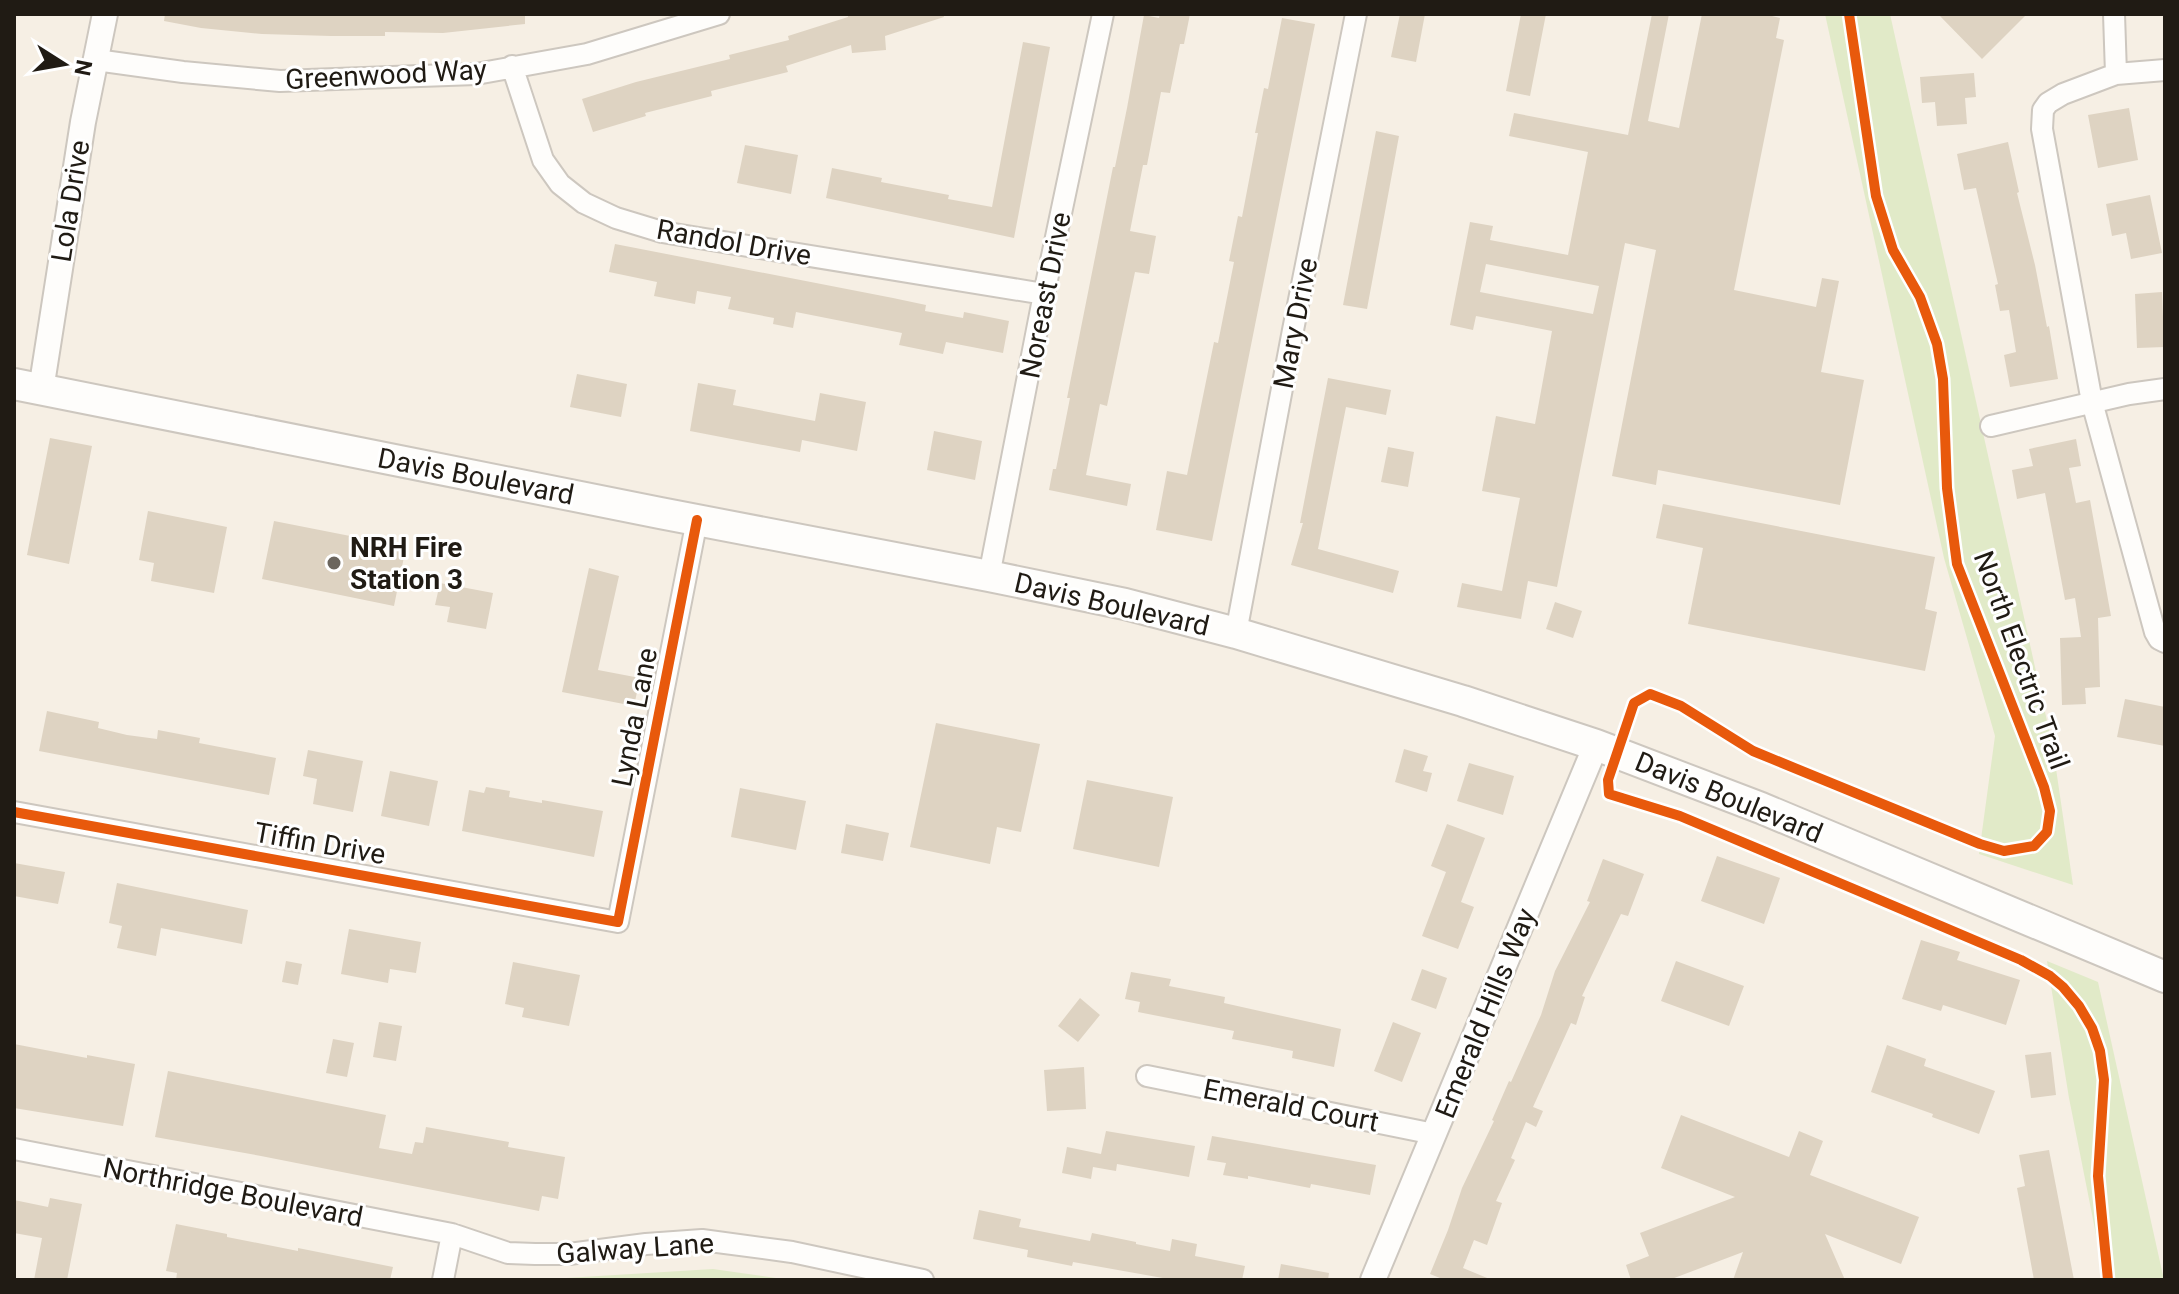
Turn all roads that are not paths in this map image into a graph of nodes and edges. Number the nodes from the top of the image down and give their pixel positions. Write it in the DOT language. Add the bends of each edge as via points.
graph roads {
  1 [pos="105,14"];
  2 [pos="719,14"];
  3 [pos="1103,14"];
  4 [pos="1356,14"];
  5 [pos="2114,14"];
  6 [pos="96,60"];
  7 [pos="512,66"];
  8 [pos="2165,70"];
  9 [pos="2116,74"];
  10 [pos="1044,294"];
  11 [pos="27,387"];
  12 [pos="2165,389"];
  13 [pos="2092,402"];
  14 [pos="1991,426"];
  15 [pos="697,520"];
  16 [pos="989,576"];
  17 [pos="1236,633"];
  18 [pos="2165,642"];
  19 [pos="1596,745"];
  20 [pos="14,812"];
  21 [pos="618,922"];
  22 [pos="2165,977"];
  23 [pos="1147,1076"];
  24 [pos="1434,1134"];
  25 [pos="14,1149"];
  26 [pos="452,1234"];
  27 [pos="443,1280"];
  28 [pos="923,1280"];
  29 [pos="1373,1280"];
  1 -- 6 [label="street, Lola Drive"];
  2 -- 7 [label="street, Greenwood Way" via="587,54"];
  3 -- 10 [label="street, Noreast Drive"];
  4 -- 17 [label="street, Mary Drive"];
  5 -- 9 [label="street"];
  6 -- 7 [label="street, Greenwood Way" via="280,81 476,74"];
  6 -- 11 [label="street, Lola Drive"];
  7 -- 10 [label="street, Randol Drive" via="543,160 560,184 616,218 662,232"];
  8 -- 9 [label="street"];
  9 -- 13 [label="street" via="2063,94 2043,110 2042,129"];
  10 -- 16 [label="street, Noreast Drive"];
  11 -- 15 [label="main road, Davis Boulevard"];
  12 -- 13 [label="street"];
  13 -- 14 [label="street"];
  13 -- 18 [label="street" via="2155,632"];
  15 -- 16 [label="main road, Davis Boulevard"];
  15 -- 21 [label="street, Lynda Lane"];
  16 -- 17 [label="main road, Davis Boulevard"];
  17 -- 19 [label="main road, Davis Boulevard"];
  19 -- 22 [label="main road, Davis Boulevard"];
  19 -- 24 [label="street, Emerald Hills Way"];
  20 -- 21 [label="street, Tiffin Drive"];
  23 -- 24 [label="street, Emerald Court"];
  24 -- 29 [label="street, Emerald Hills Way"];
  25 -- 26 [label="street, Northridge Boulevard"];
  26 -- 27 [label="street"];
  26 -- 28 [label="street, Galway Lane" via="508,1253 535,1254 702,1240 792,1252"];
}
